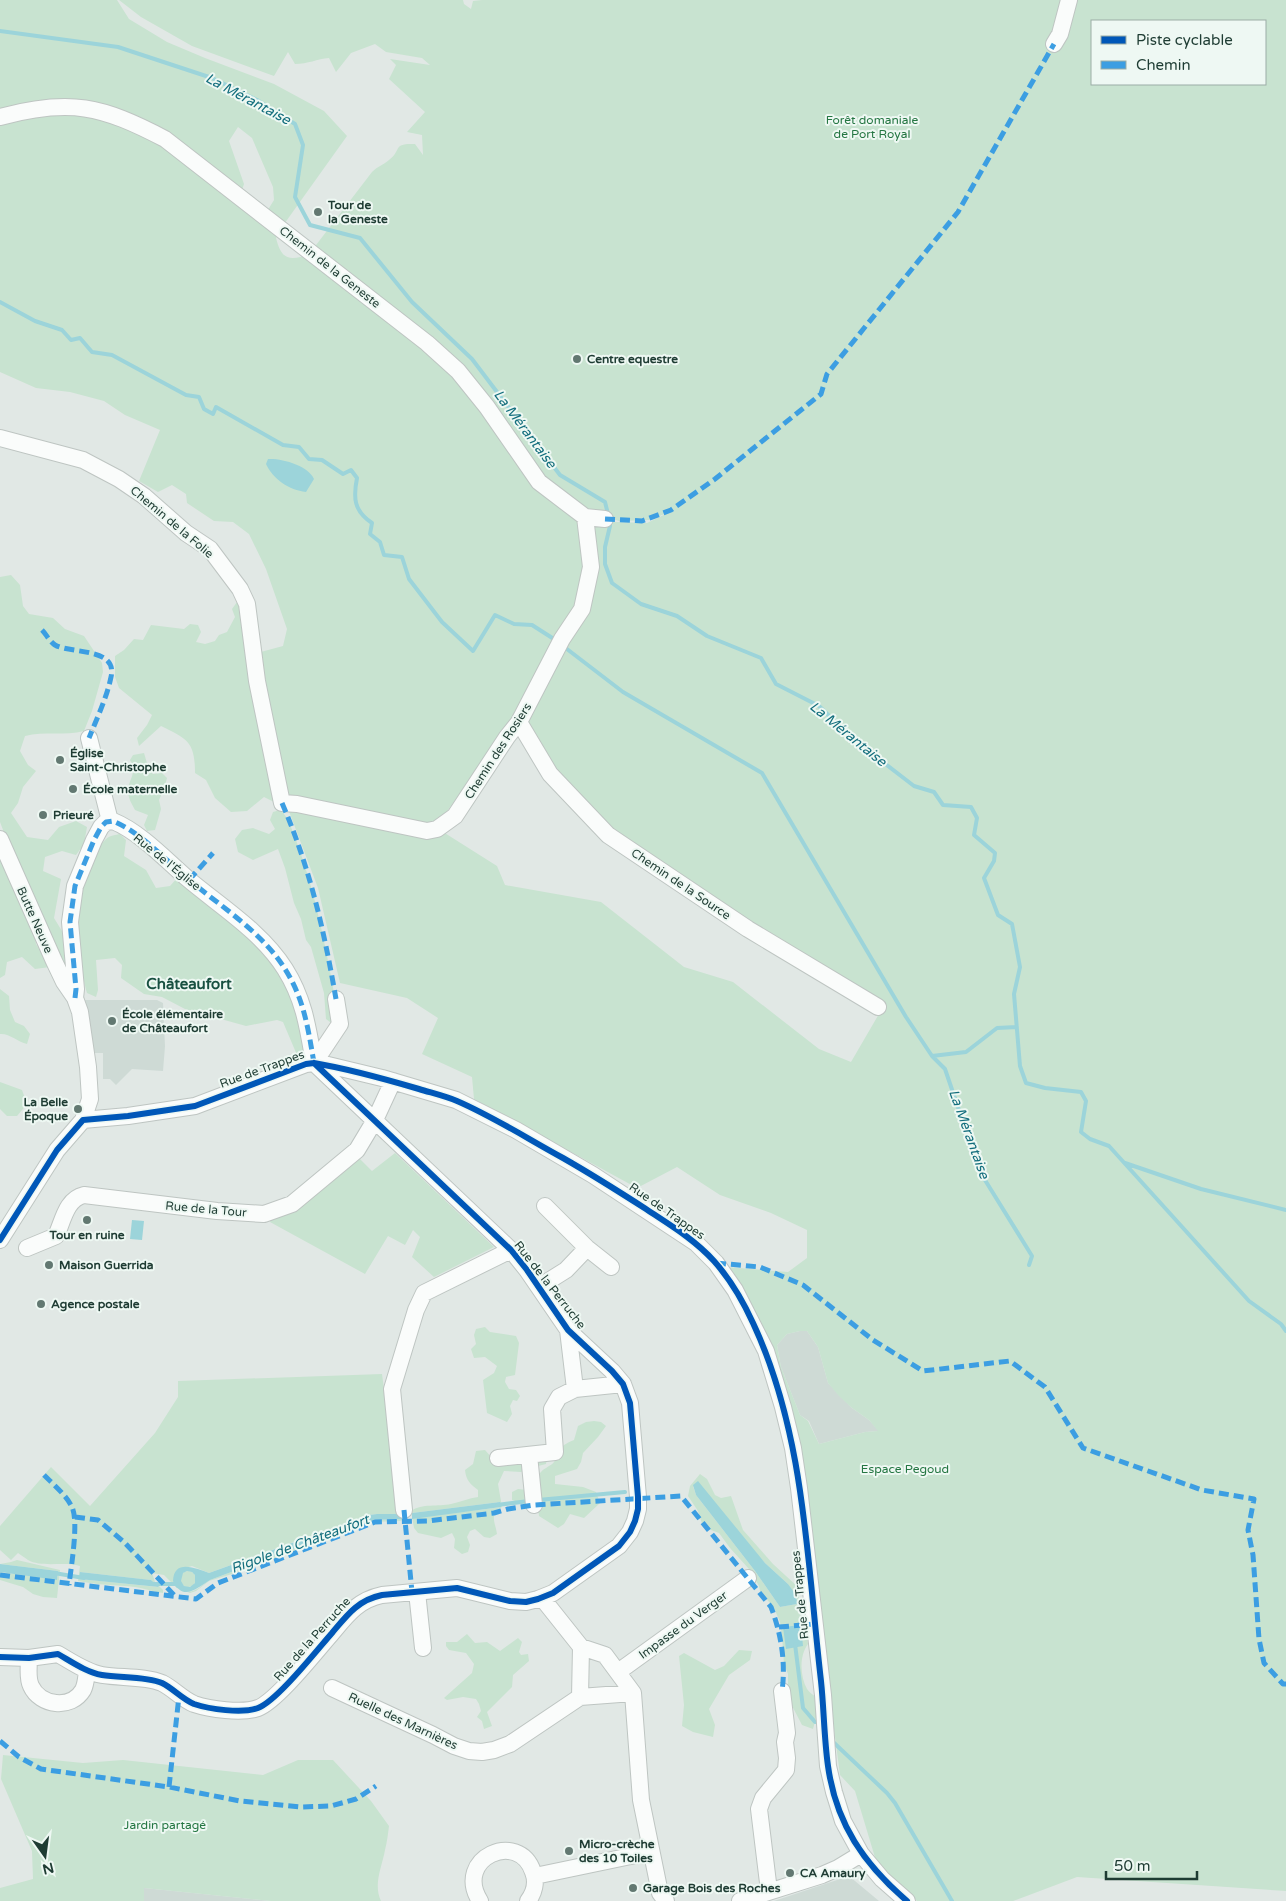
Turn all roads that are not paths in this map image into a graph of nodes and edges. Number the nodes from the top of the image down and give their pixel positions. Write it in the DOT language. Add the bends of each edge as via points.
graph roads {
  1 [pos="1069,0"];
  2 [pos="1054,44"];
  3 [pos="0,117"];
  4 [pos="0,438"];
  5 [pos="585,517"];
  6 [pos="605,519"];
  7 [pos="519,722"];
  8 [pos="89,738"];
  9 [pos="282,803"];
  10 [pos="110,821"];
  11 [pos="0,839"];
  12 [pos="75,998"];
  13 [pos="336,999"];
  14 [pos="878,1008"];
  15 [pos="314,1063"];
  16 [pos="393,1081"];
  17 [pos="83,1120"];
  18 [pos="375,1120"];
  19 [pos="545,1206"];
  20 [pos="0,1240"];
  21 [pos="27,1248"];
  22 [pos="587,1248"];
  23 [pos="511,1250"];
  24 [pos="611,1267"];
  25 [pos="539,1287"];
  26 [pos="568,1330"];
  27 [pos="623,1384"];
  28 [pos="575,1389"];
  29 [pos="529,1455"];
  30 [pos="498,1458"];
  31 [pos="534,1505"];
  32 [pos="404,1510"];
  33 [pos="748,1578"];
  34 [pos="417,1592"];
  35 [pos="542,1598"];
  36 [pos="581,1647"];
  37 [pos="423,1648"];
  38 [pos="0,1657"];
  39 [pos="28,1658"];
  40 [pos="87,1671"];
  41 [pos="618,1672"];
  42 [pos="332,1688"];
  43 [pos="782,1691"];
  44 [pos="634,1693"];
  45 [pos="580,1697"];
  46 [pos="650,1852"];
  47 [pos="861,1854"];
  48 [pos="535,1876"];
  49 [pos="769,1891"];
  50 [pos="903,1898"];
  51 [pos="480,1901"];
  52 [pos="528,1901"];
  53 [pos="666,1901"];
  54 [pos="740,1901"];
  1 -- 2 [label="street"];
  3 -- 5 [label="street, Chemin de la Geneste" via="43,107 87,108 130,121 165,139 427,343 458,371 539,482"];
  4 -- 9 [label="street, Chemin de la Folie" via="83,460 119,479 210,549 240,589 247,604 257,681"];
  5 -- 6 [label="street"];
  5 -- 7 [label="street, Chemin des Rosiers" via="591,567 582,609"];
  7 -- 9 [label="street, Chemin des Rosiers" via="455,816 437,829 427,831"];
  7 -- 14 [label="street, Chemin de la Source" via="550,774 608,834 748,929"];
  8 -- 10 [label="street"];
  10 -- 12 [label="street" via="101,827 94,840 76,886 70,922"];
  10 -- 15 [label="street, Rue de l'Église" via="145,842 277,956 303,1005"];
  11 -- 12 [label="street, Butte Neuve" via="54,961"];
  12 -- 17 [label="street" via="80,1012 90,1099"];
  13 -- 15 [label="street" via="340,1024"];
  15 -- 16 [label="street, Rue de Trappes"];
  15 -- 17 [label="street, Rue de Trappes" via="195,1106"];
  15 -- 18 [label="street"];
  16 -- 18 [label="street, Rue de la Tour"];
  16 -- 47 [label="street, Rue de Trappes" via="456,1100 593,1175 696,1243 736,1290 766,1352 789,1432 799,1488 828,1766 843,1821"];
  17 -- 20 [label="street" via="57,1150"];
  18 -- 21 [label="street, Rue de la Tour" via="357,1150 292,1204 264,1214 84,1195 76,1197 68,1205 56,1236"];
  18 -- 23 [label="street, Rue de la Perruche"];
  19 -- 22 [label="street"];
  22 -- 24 [label="street"];
  22 -- 25 [label="street" via="566,1270"];
  23 -- 25 [label="street, Rue de la Perruche"];
  23 -- 32 [label="street" via="424,1293 416,1310 392,1389"];
  25 -- 26 [label="street, Rue de la Perruche"];
  26 -- 27 [label="street, Rue de la Perruche"];
  26 -- 28 [label="street"];
  27 -- 28 [label="street"];
  27 -- 35 [label="street, Rue de la Perruche" via="630,1403 638,1497 635,1521 619,1546"];
  28 -- 29 [label="street" via="559,1397 552,1409 555,1452"];
  29 -- 30 [label="street"];
  29 -- 31 [label="street"];
  33 -- 41 [label="street, Impasse du Verger"];
  34 -- 35 [label="street, Rue de la Perruche" via="457,1588 510,1601"];
  34 -- 37 [label="street"];
  34 -- 40 [label="street, Rue de la Perruche" via="371,1598 351,1609 276,1695 256,1709 215,1709 194,1704 152,1680"];
  35 -- 36 [label="street"];
  36 -- 41 [label="street" via="606,1655"];
  36 -- 45 [label="street"];
  38 -- 39 [label="street, Rue de la Perruche"];
  39 -- 40 [label="street, Rue de la Perruche" via="58,1654"];
  39 -- 40 [label="street" via="31,1687 40,1698 50,1703 63,1703 78,1695 86,1682"];
  41 -- 44 [label="street"];
  42 -- 45 [label="street, Ruelle des Marnières" via="431,1728 454,1746 469,1751 494,1750 510,1744"];
  43 -- 49 [label="street" via="787,1733 786,1770 763,1798 759,1809"];
  44 -- 45 [label="street"];
  44 -- 46 [label="street" via="641,1800"];
  46 -- 48 [label="street"];
  46 -- 53 [label="street" via="660,1893"];
  47 -- 49 [label="street" via="822,1875"];
  47 -- 50 [label="street, Rue de Trappes"];
  48 -- 51 [label="street" via="532,1866 516,1853 496,1852 487,1856 475,1872 473,1882"];
  48 -- 52 [label="street" via="535,1887"];
  49 -- 54 [label="street"];
}
